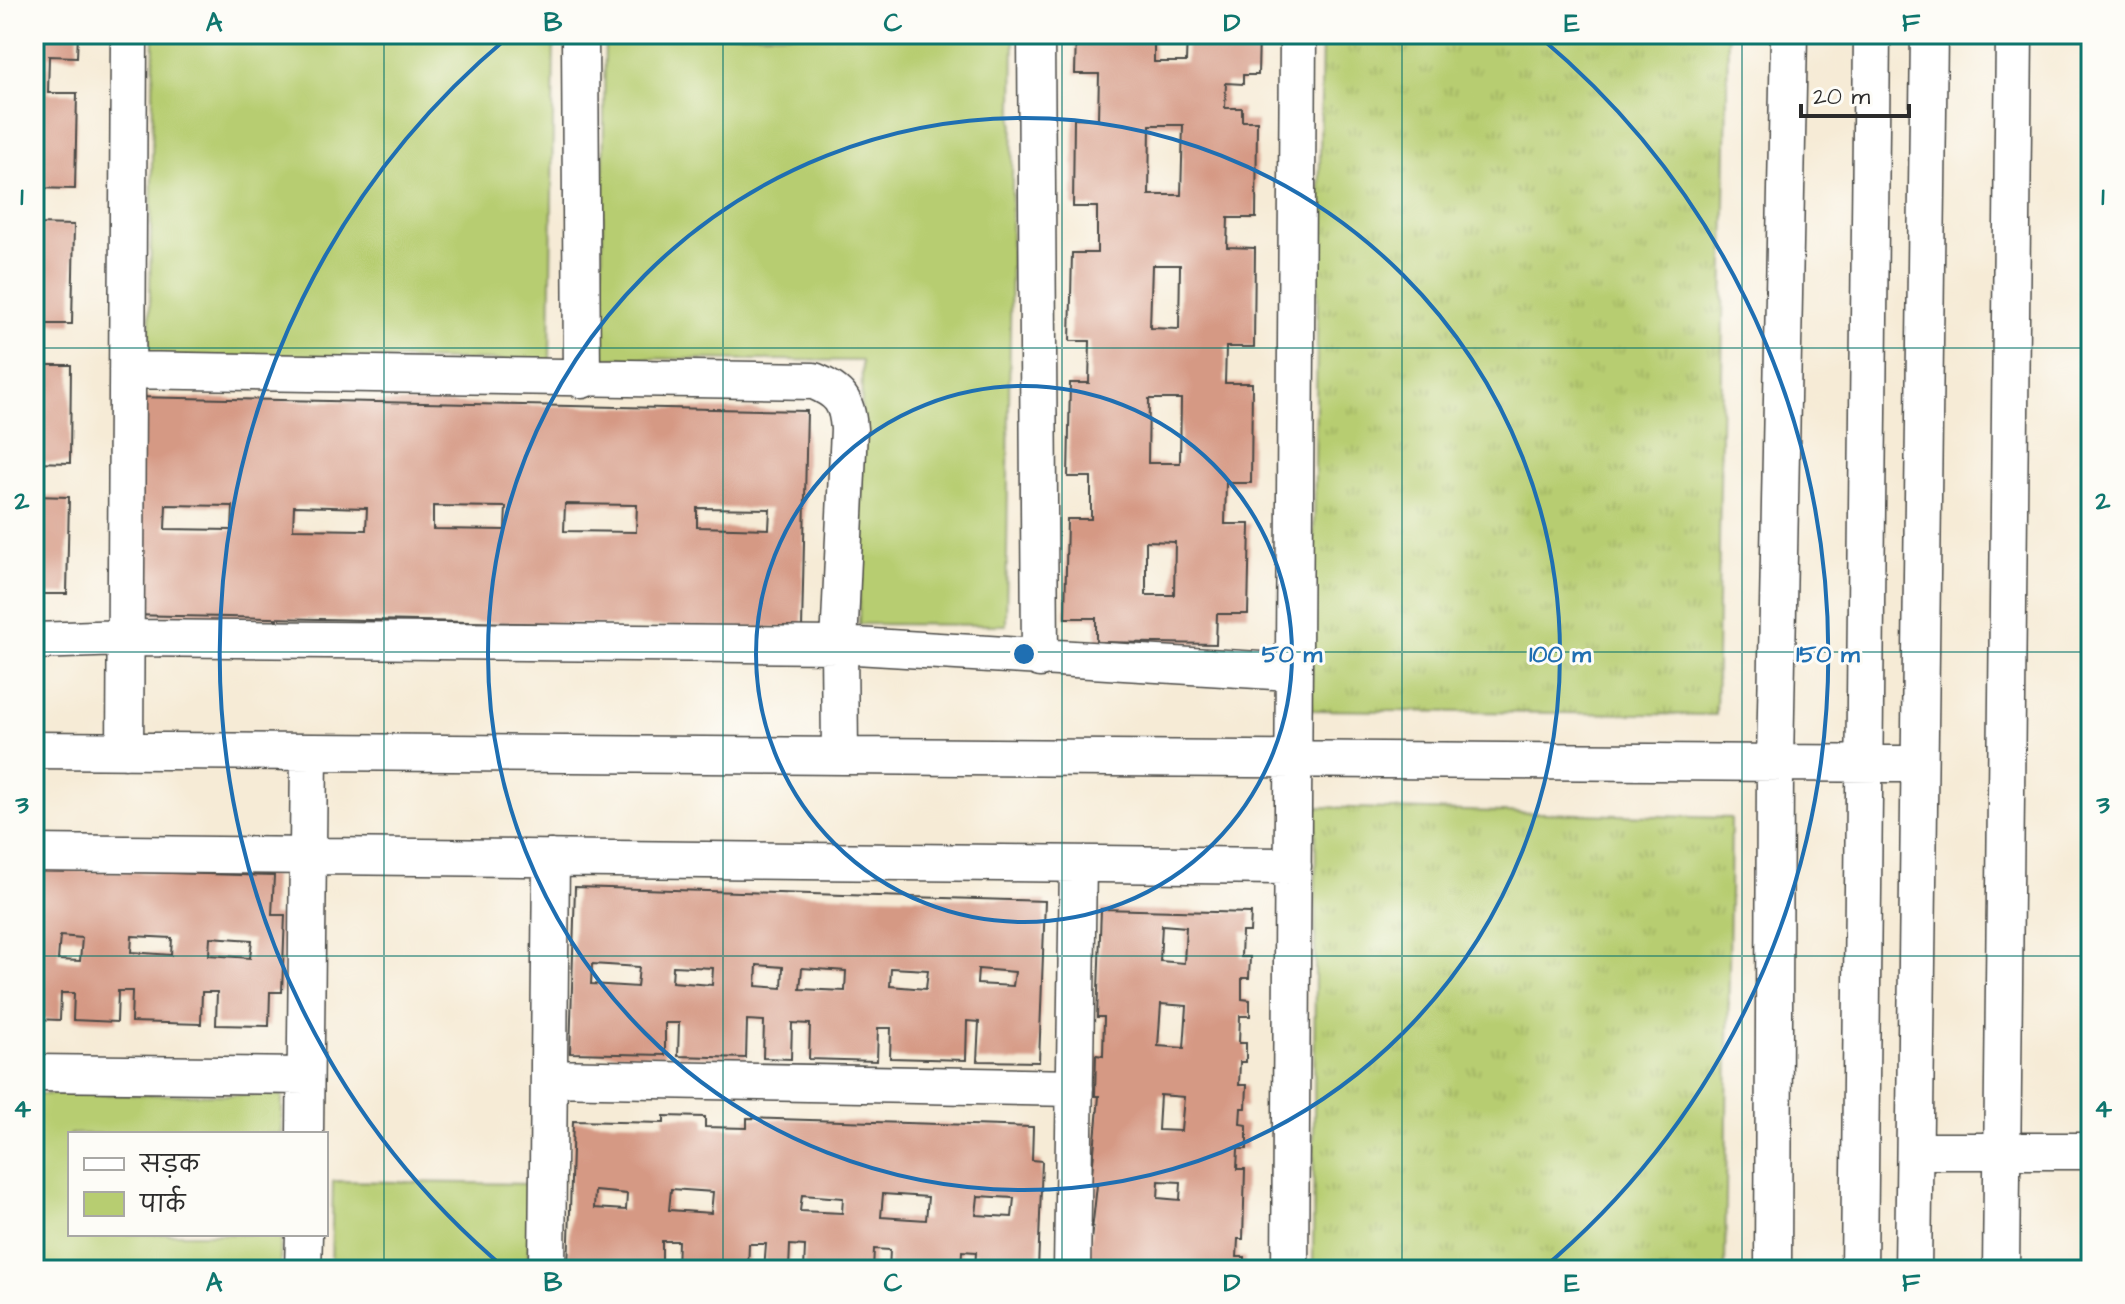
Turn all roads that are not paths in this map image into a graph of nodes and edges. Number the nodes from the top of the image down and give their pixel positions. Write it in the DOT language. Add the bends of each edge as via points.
graph roads {
  1 [pos="129,34"];
  2 [pos="580,34"];
  3 [pos="1036,34"];
  4 [pos="1298,34"];
  5 [pos="1789,34"];
  6 [pos="1872,34"];
  7 [pos="1929,34"];
  8 [pos="2014,34"];
  9 [pos="127,370"];
  10 [pos="582,380"];
  11 [pos="125,638"];
  12 [pos="34,641"];
  13 [pos="839,645"];
  14 [pos="1040,659"];
  15 [pos="1292,672"];
  16 [pos="34,750"];
  17 [pos="125,751"];
  18 [pos="309,752"];
  19 [pos="840,756"];
  20 [pos="1295,759"];
  21 [pos="1775,763"];
  22 [pos="1863,764"];
  23 [pos="1919,764"];
  24 [pos="34,853"];
  25 [pos="308,856"];
  26 [pos="551,858"];
  27 [pos="1078,864"];
  28 [pos="1293,866"];
  29 [pos="34,1073"];
  30 [pos="305,1076"];
  31 [pos="549,1078"];
  32 [pos="1075,1088"];
  33 [pos="305,1132"];
  34 [pos="1915,1151"];
  35 [pos="2002,1151"];
  36 [pos="2091,1151"];
  37 [pos="304,1236"];
  38 [pos="303,1270"];
  39 [pos="547,1270"];
  40 [pos="1072,1270"];
  41 [pos="1290,1270"];
  42 [pos="1773,1270"];
  43 [pos="1859,1270"];
  44 [pos="1913,1270"];
  45 [pos="2001,1270"];
  1 -- 9 [label="street"];
  2 -- 10 [label="street"];
  3 -- 14 [label="street"];
  4 -- 15 [label="street"];
  5 -- 21 [label="street"];
  6 -- 22 [label="street"];
  7 -- 23 [label="street"];
  8 -- 35 [label="street"];
  9 -- 10 [label="street"];
  9 -- 11 [label="street"];
  10 -- 13 [label="street" via="814,381 835,390 847,405 849,429"];
  11 -- 12 [label="street"];
  11 -- 13 [label="street"];
  11 -- 17 [label="street"];
  13 -- 14 [label="street"];
  13 -- 19 [label="street"];
  14 -- 15 [label="street"];
  15 -- 20 [label="street"];
  16 -- 17 [label="street"];
  17 -- 18 [label="street"];
  18 -- 19 [label="street"];
  18 -- 25 [label="street"];
  19 -- 20 [label="street"];
  20 -- 21 [label="street"];
  20 -- 28 [label="street"];
  21 -- 22 [label="street"];
  21 -- 42 [label="street"];
  22 -- 23 [label="street"];
  22 -- 43 [label="street"];
  23 -- 34 [label="street"];
  24 -- 25 [label="street"];
  25 -- 26 [label="street"];
  25 -- 30 [label="street"];
  26 -- 27 [label="street"];
  26 -- 31 [label="street"];
  27 -- 28 [label="street"];
  27 -- 32 [label="street"];
  28 -- 41 [label="street"];
  29 -- 30 [label="street"];
  30 -- 33 [label="street"];
  31 -- 32 [label="street"];
  31 -- 39 [label="street"];
  32 -- 40 [label="street"];
  34 -- 35 [label="street"];
  34 -- 44 [label="street"];
  35 -- 36 [label="street"];
  35 -- 45 [label="street"];
  37 -- 38 [label="street"];
}
